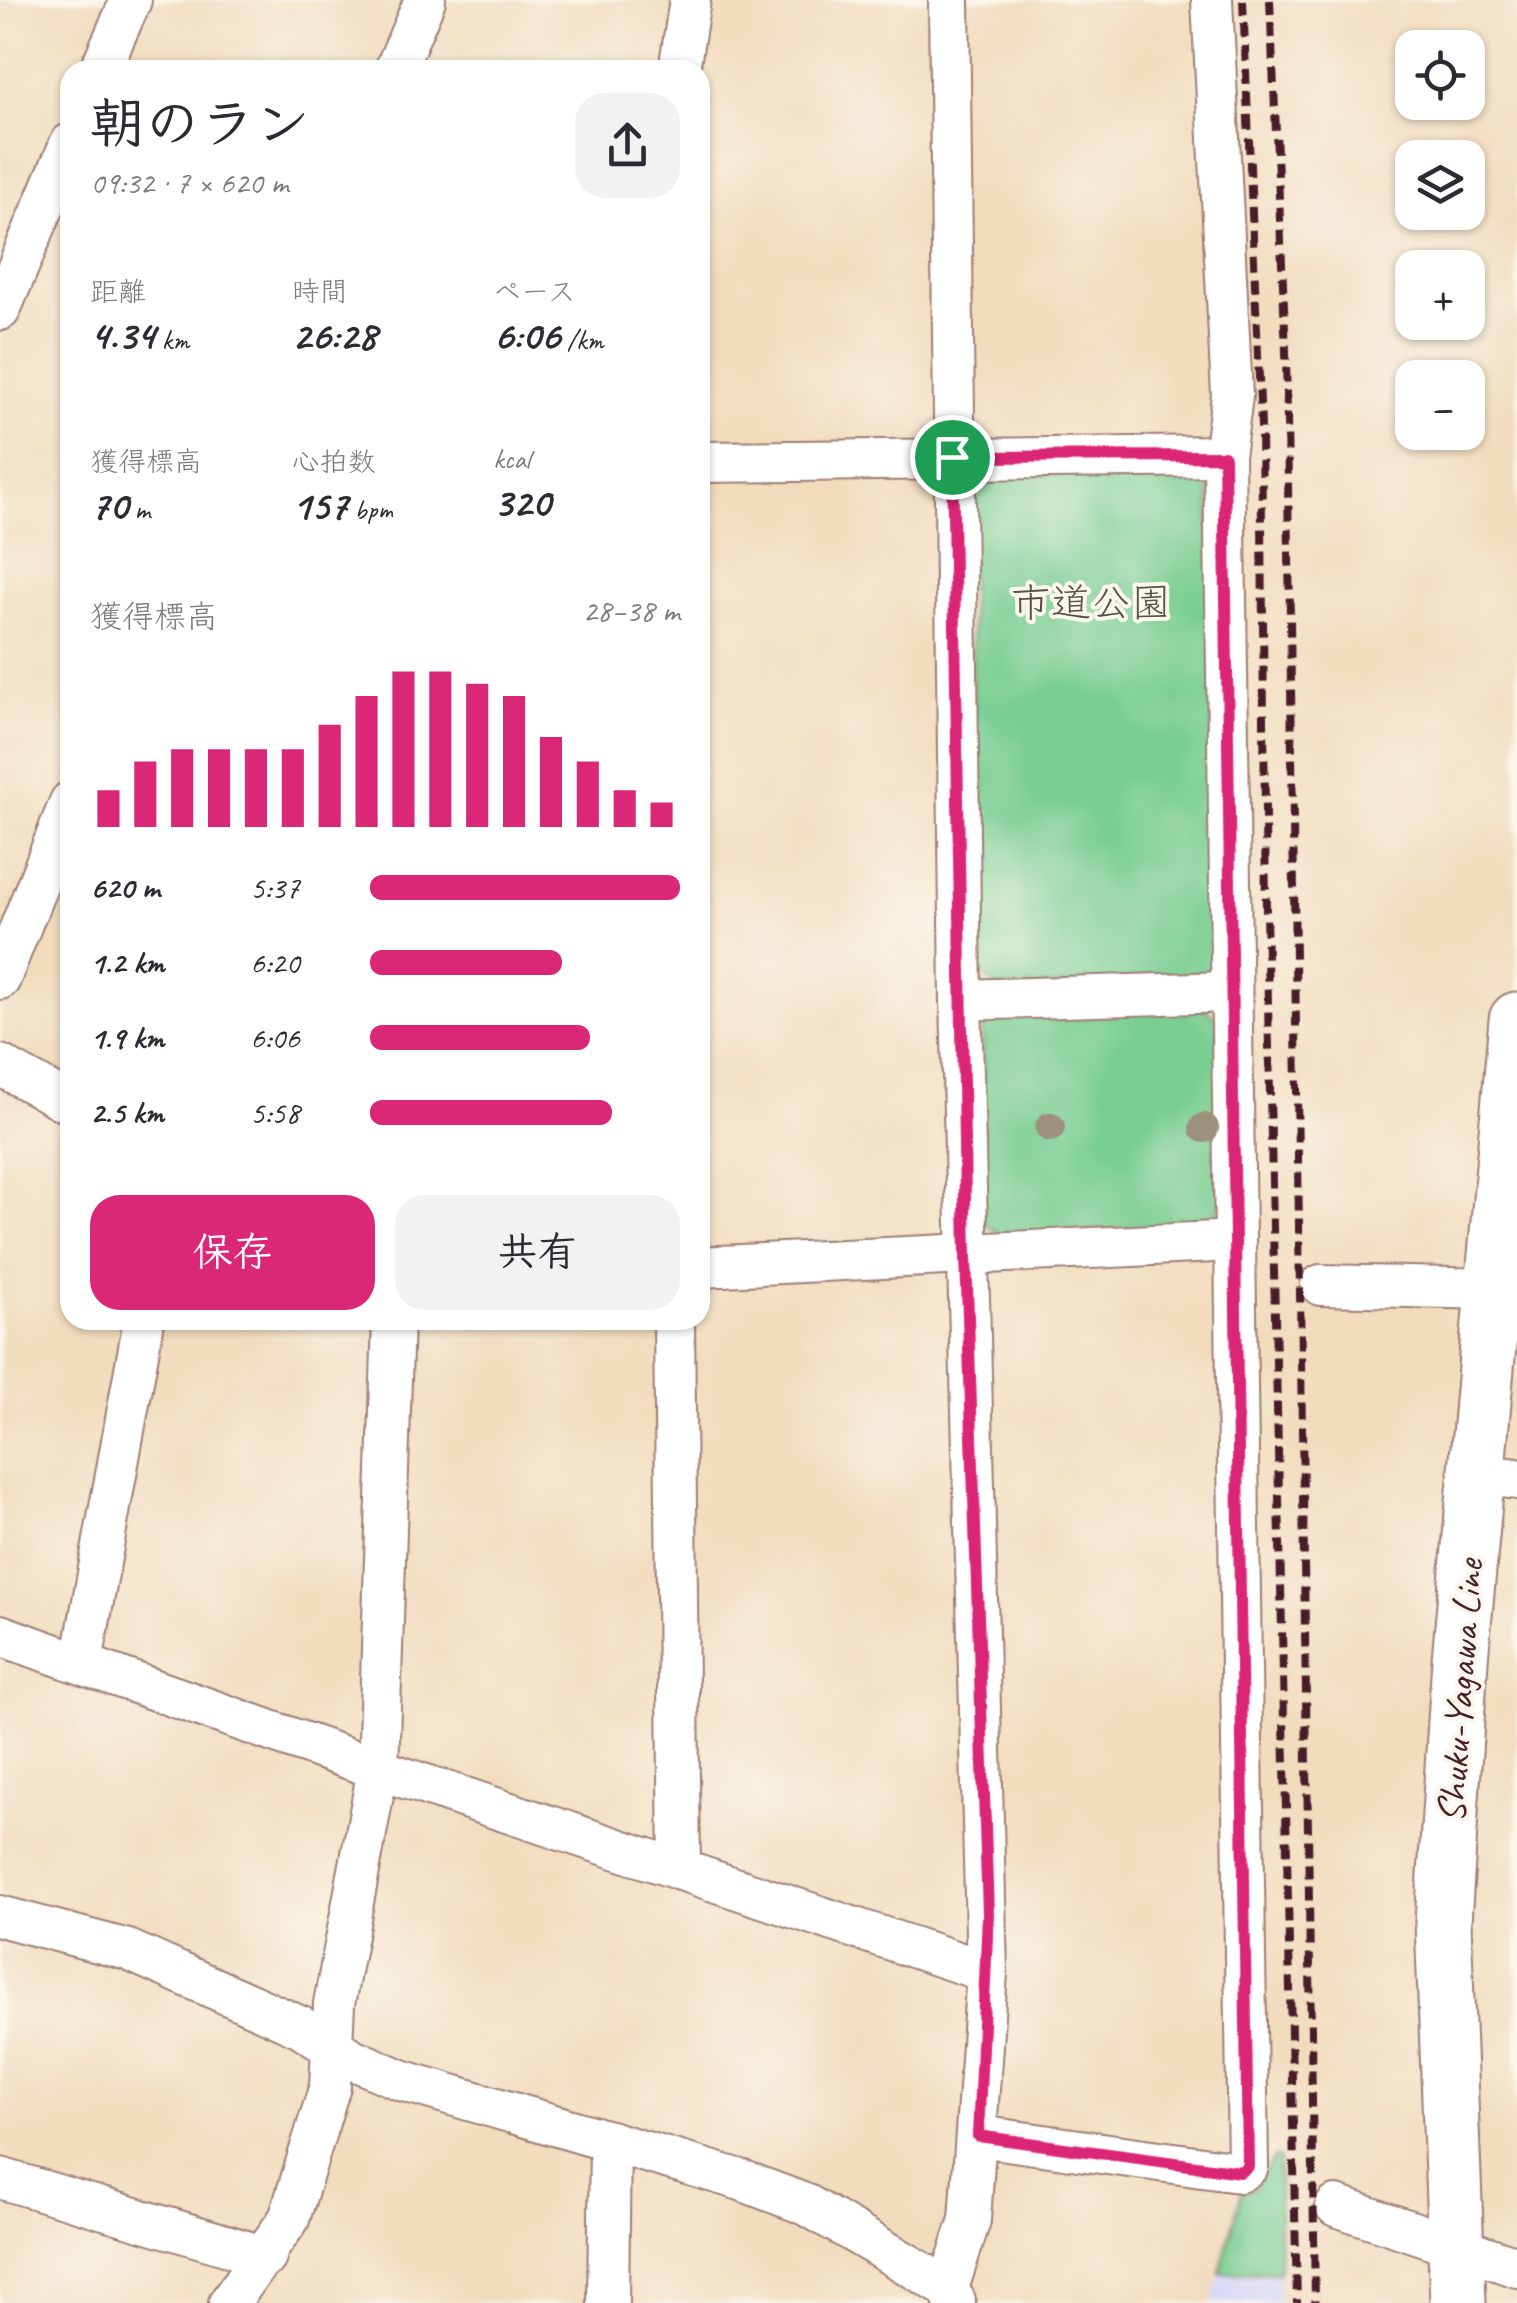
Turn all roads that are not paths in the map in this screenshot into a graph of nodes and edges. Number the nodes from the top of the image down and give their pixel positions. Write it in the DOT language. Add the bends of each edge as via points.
graph roads {
  1 [pos="131,0"];
  2 [pos="425,0"];
  3 [pos="690,0"];
  4 [pos="949,0"];
  5 [pos="1212,0"];
  6 [pos="107,60"];
  7 [pos="399,60"];
  8 [pos="681,60"];
  9 [pos="60,203"];
  10 [pos="0,310"];
  11 [pos="1224,456"];
  12 [pos="952,457"];
  13 [pos="710,462"];
  14 [pos="60,827"];
  15 [pos="0,978"];
  16 [pos="1229,992"];
  17 [pos="961,1000"];
  18 [pos="1517,1020"];
  19 [pos="0,1065"];
  20 [pos="60,1098"];
  21 [pos="1234,1240"];
  22 [pos="966,1257"];
  23 [pos="710,1267"];
  24 [pos="1321,1285"];
  25 [pos="1494,1289"];
  26 [pos="142,1330"];
  27 [pos="393,1330"];
  28 [pos="674,1330"];
  29 [pos="1497,1477"];
  30 [pos="0,1635"];
  31 [pos="82,1662"];
  32 [pos="378,1769"];
  33 [pos="680,1870"];
  34 [pos="0,1916"];
  35 [pos="988,1972"];
  36 [pos="333,2046"];
  37 [pos="978,2136"];
  38 [pos="610,2141"];
  39 [pos="0,2178"];
  40 [pos="1336,2206"];
  41 [pos="1457,2249"];
  42 [pos="266,2256"];
  43 [pos="1517,2267"];
  44 [pos="952,2295"];
  45 [pos="229,2303"];
  46 [pos="608,2303"];
  47 [pos="1458,2303"];
  1 -- 6 [label="street"];
  2 -- 7 [label="street"];
  3 -- 8 [label="street"];
  4 -- 12 [label="street"];
  5 -- 11 [label="street" via="1232,396"];
  9 -- 10 [label="street"];
  11 -- 12 [label="street"];
  11 -- 16 [label="street"];
  12 -- 13 [label="street"];
  12 -- 17 [label="street"];
  14 -- 15 [label="street"];
  16 -- 17 [label="street"];
  16 -- 21 [label="street"];
  17 -- 22 [label="street"];
  18 -- 25 [label="main road, Shuku-Yagawa Line"];
  19 -- 20 [label="street"];
  21 -- 22 [label="street"];
  21 -- 37 [label="street" via="1248,2166 1240,2172"];
  22 -- 23 [label="street"];
  22 -- 35 [label="street"];
  24 -- 25 [label="street"];
  25 -- 29 [label="main road, Shuku-Yagawa Line"];
  26 -- 31 [label="street"];
  27 -- 32 [label="street"];
  28 -- 33 [label="street"];
  29 -- 41 [label="main road, Shuku-Yagawa Line" via="1444,1922"];
  30 -- 31 [label="street"];
  31 -- 32 [label="street"];
  32 -- 33 [label="street"];
  32 -- 36 [label="street" via="334,2004"];
  33 -- 35 [label="street"];
  34 -- 36 [label="street" via="128,1950"];
  35 -- 37 [label="street"];
  36 -- 38 [label="street" via="401,2080"];
  36 -- 42 [label="street" via="330,2086 289,2220"];
  37 -- 44 [label="street" via="970,2220"];
  38 -- 44 [label="street" via="806,2205"];
  38 -- 46 [label="street"];
  39 -- 42 [label="street"];
  40 -- 41 [label="street"];
  41 -- 43 [label="street"];
  41 -- 47 [label="main road, Shuku-Yagawa Line"];
  42 -- 45 [label="street"];
}
